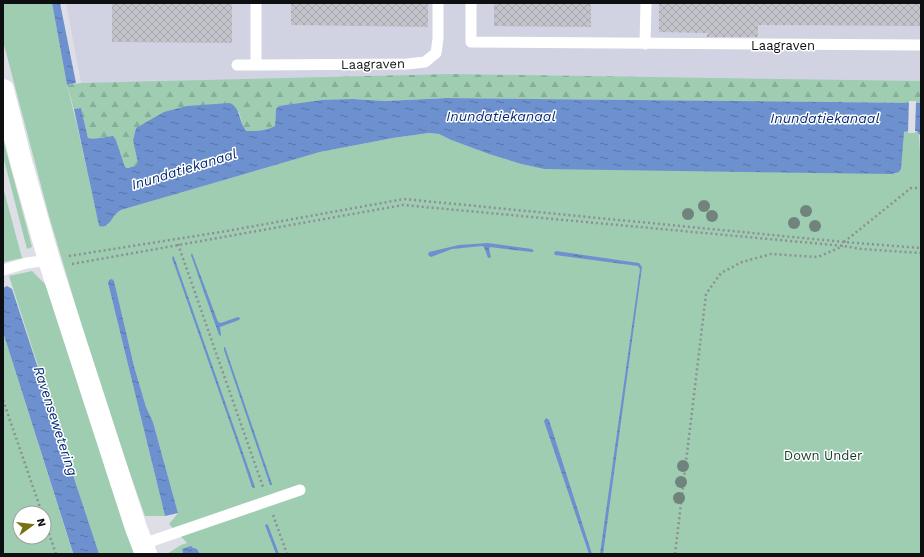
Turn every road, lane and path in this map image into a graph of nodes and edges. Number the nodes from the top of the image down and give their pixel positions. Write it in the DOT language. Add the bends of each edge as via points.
graph roads {
  1 [pos="256,3"];
  2 [pos="438,3"];
  3 [pos="471,3"];
  4 [pos="646,3"];
  5 [pos="645,44"];
  6 [pos="921,45"];
  7 [pos="237,65"];
  8 [pos="256,65"];
  9 [pos="3,90"];
  10 [pos="921,188"];
  11 [pos="844,242"];
  12 [pos="178,244"];
  13 [pos="844,246"];
  14 [pos="921,248"];
  15 [pos="921,253"];
  16 [pos="50,264"];
  17 [pos="3,270"];
  18 [pos="3,400"];
  19 [pos="300,490"];
  20 [pos="268,501"];
  21 [pos="39,505"];
  22 [pos="52,542"];
  23 [pos="145,549"];
  24 [pos="56,554"];
  25 [pos="287,554"];
  26 [pos="675,554"];
  1 -- 8 [label="lane"];
  2 -- 8 [label="lane, Laagraven" via="436,53 425,62"];
  3 -- 5 [label="lane, Laagraven" via="471,42"];
  4 -- 5 [label="lane"];
  5 -- 6 [label="lane, Laagraven"];
  7 -- 8 [label="lane, Laagraven"];
  9 -- 16 [label="street"];
  10 -- 11 [label="path" via="911,188"];
  11 -- 13 [label="path"];
  11 -- 14 [label="path"];
  11 -- 16 [label="path" via="404,199"];
  12 -- 13 [label="path" via="403,205"];
  12 -- 16 [label="path"];
  12 -- 20 [label="path"];
  13 -- 15 [label="path"];
  13 -- 26 [label="path" via="818,257 771,254 742,262 721,273 706,294"];
  16 -- 17 [label="lane" via="27,263"];
  16 -- 23 [label="street"];
  18 -- 21 [label="path"];
  19 -- 20 [label="lane"];
  20 -- 23 [label="lane"];
  20 -- 25 [label="path"];
  22 -- 24 [label="path"];
}
